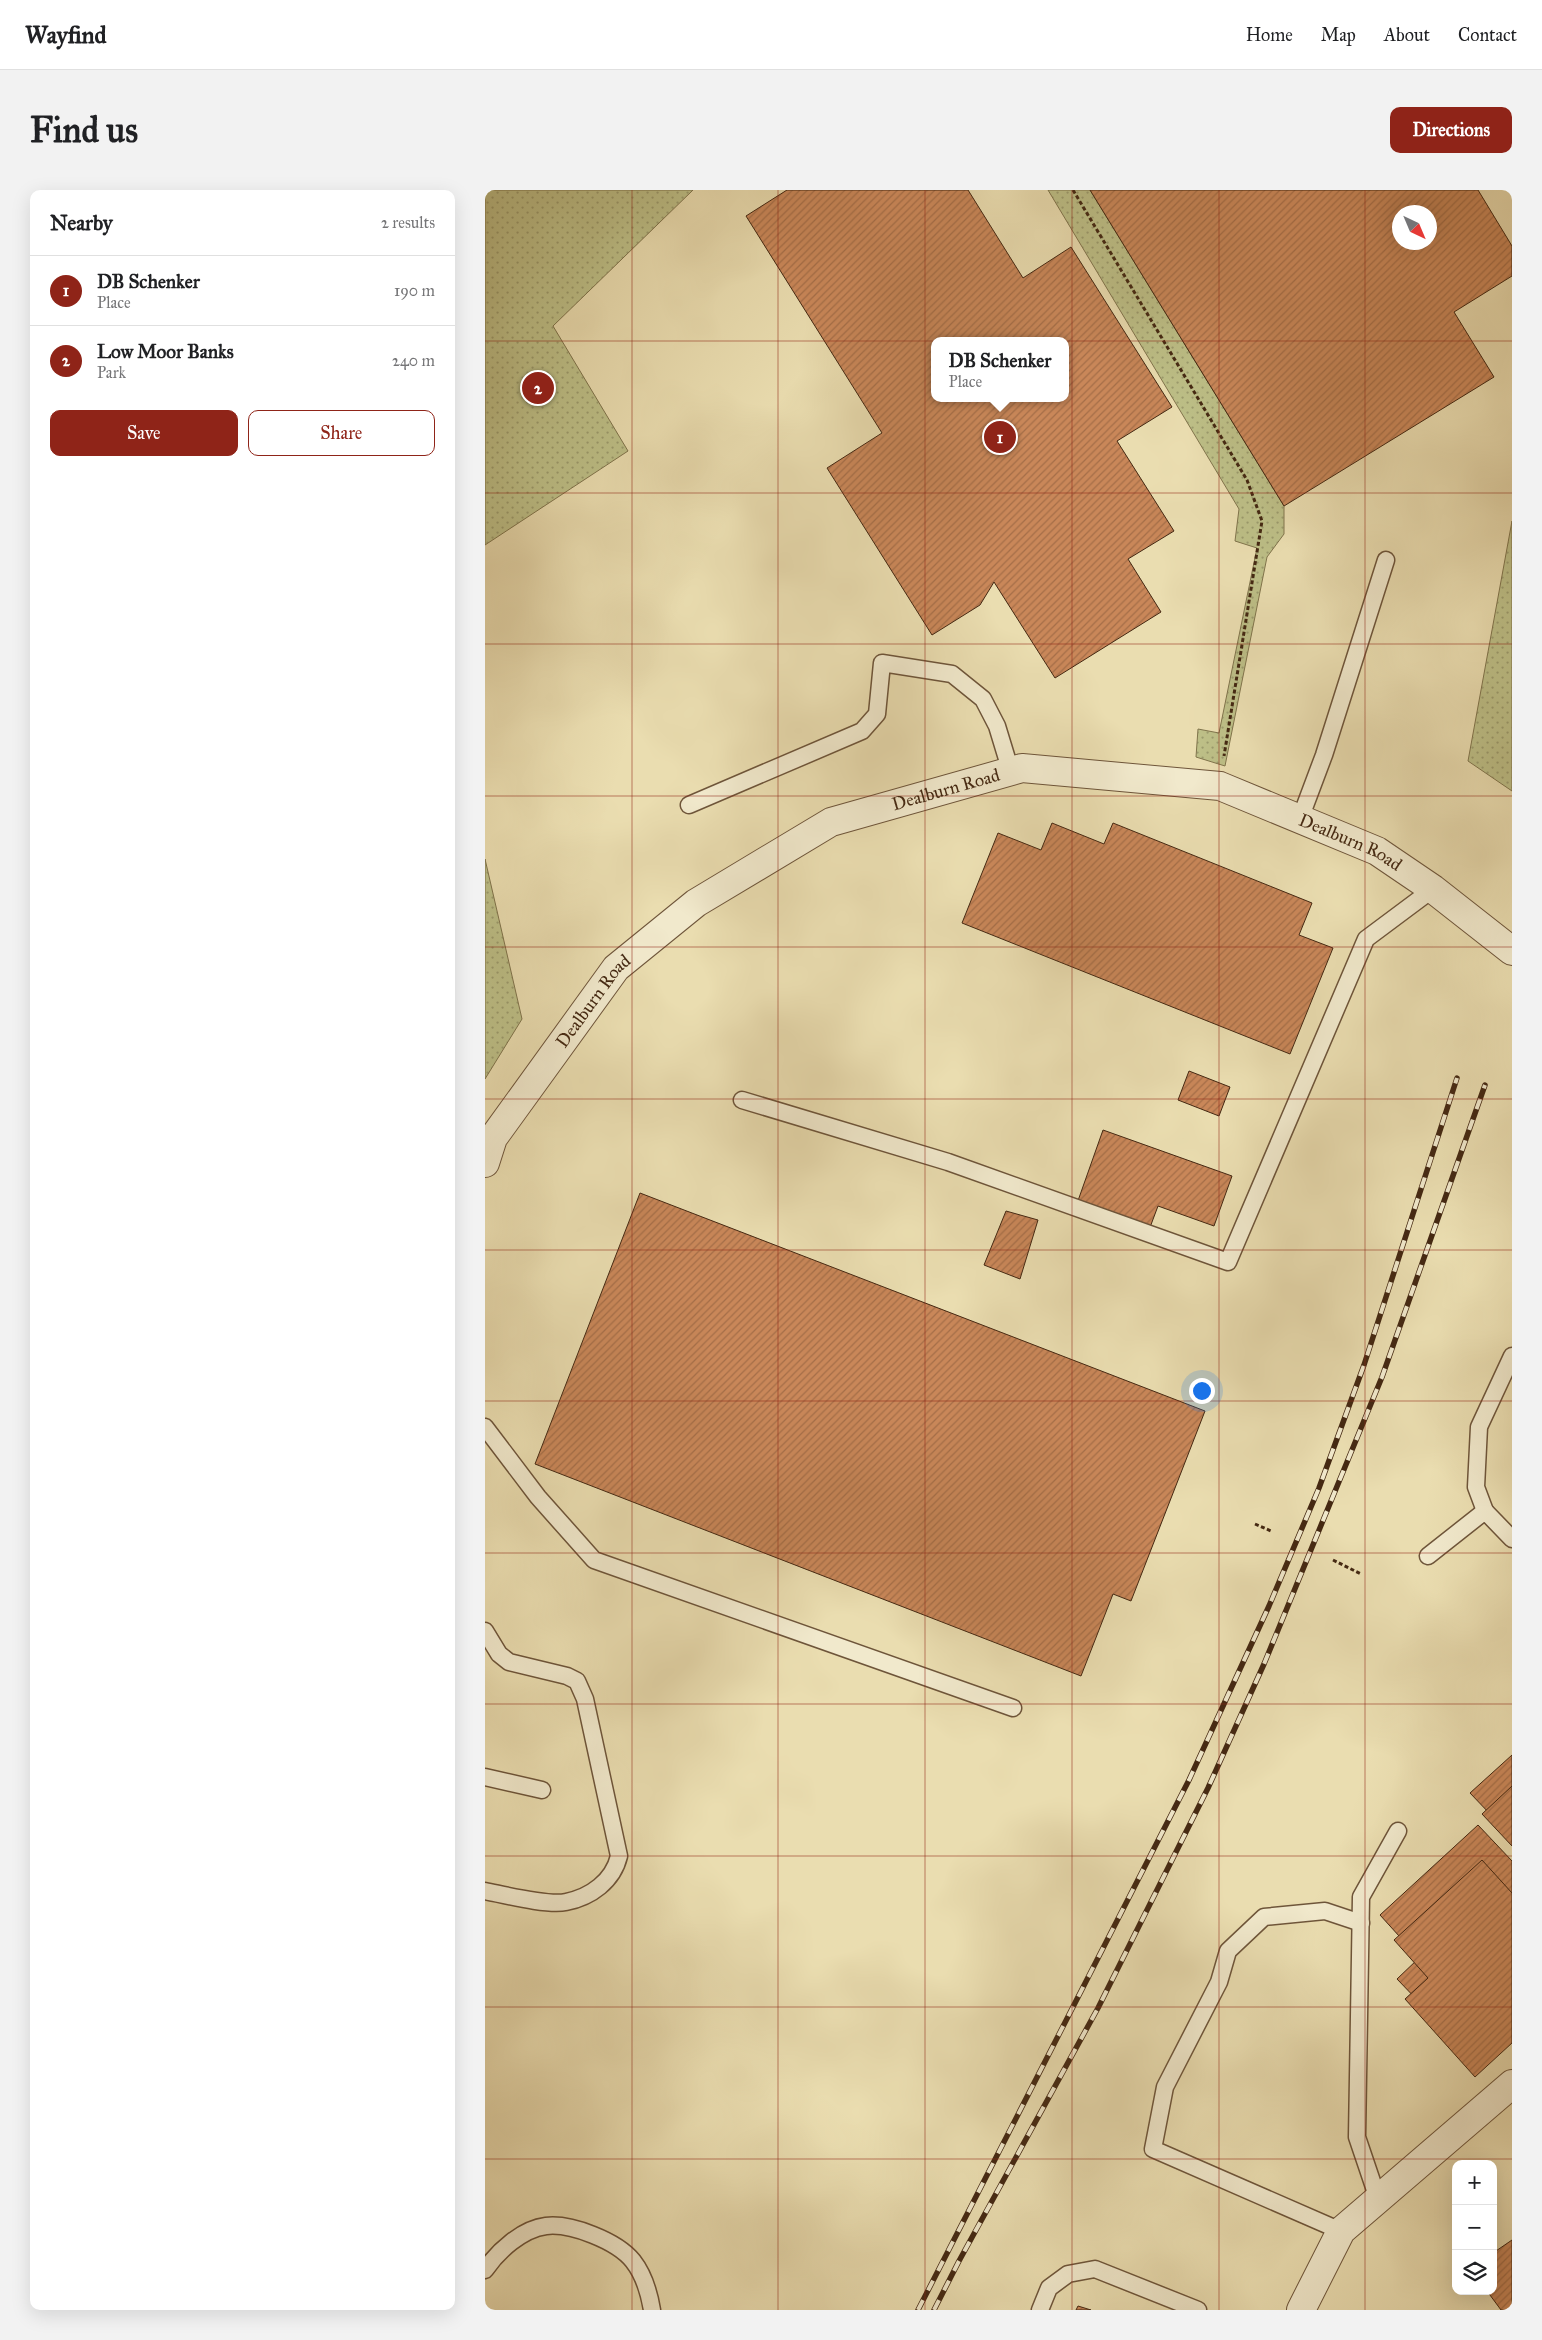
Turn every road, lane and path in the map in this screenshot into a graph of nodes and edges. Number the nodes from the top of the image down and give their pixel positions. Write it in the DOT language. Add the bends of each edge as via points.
graph roads {
  1 [pos="1073,190"];
  2 [pos="1386,560"];
  3 [pos="1011,772"];
  4 [pos="1220,786"];
  5 [pos="689,805"];
  6 [pos="1300,819"];
  7 [pos="1433,888"];
  8 [pos="1512,951"];
  9 [pos="742,1100"];
  10 [pos="485,1163"];
  11 [pos="1512,1356"];
  12 [pos="485,1427"];
  13 [pos="1485,1511"];
  14 [pos="1255,1524"];
  15 [pos="1271,1531"];
  16 [pos="1512,1539"];
  17 [pos="1428,1556"];
  18 [pos="1333,1560"];
  19 [pos="1361,1574"];
  20 [pos="485,1631"];
  21 [pos="1013,1708"];
  22 [pos="485,1777"];
  23 [pos="542,1790"];
  24 [pos="1398,1831"];
  25 [pos="485,1891"];
  26 [pos="1361,1923"];
  27 [pos="1512,2084"];
  28 [pos="1378,2199"];
  29 [pos="1341,2231"];
  30 [pos="485,2270"];
  31 [pos="652,2310"];
  32 [pos="1040,2310"];
  33 [pos="1198,2310"];
  34 [pos="1301,2310"];
  1 -- 4 [label="path" via="1247,480 1261,521"];
  2 -- 6 [label="lane"];
  3 -- 4 [label="street, Dealburn Road" via="1022,768"];
  3 -- 5 [label="lane" via="997,726 983,699 952,674 882,663 877,714 862,732"];
  3 -- 10 [label="street, Dealburn Road" via="831,822 696,903 616,968 493,1138"];
  4 -- 6 [label="street, Dealburn Road"];
  6 -- 7 [label="street, Dealburn Road" via="1377,851"];
  7 -- 8 [label="street, Dealburn Road"];
  7 -- 9 [label="lane" via="1366,939 1228,1262 948,1162"];
  11 -- 13 [label="lane" via="1479,1427 1476,1487"];
  12 -- 21 [label="lane" via="538,1497 594,1560"];
  13 -- 16 [label="lane"];
  13 -- 17 [label="lane"];
  14 -- 15 [label="path"];
  18 -- 19 [label="path"];
  20 -- 25 [label="lane" via="499,1654 509,1662 577,1681 585,1699 619,1856 612,1872 597,1890 565,1902"];
  22 -- 23 [label="lane"];
  24 -- 26 [label="lane" via="1361,1897"];
  26 -- 28 [label="lane" via="1357,2137"];
  26 -- 29 [label="lane" via="1325,1911 1264,1917 1228,1951 1219,1982 1165,2087 1153,2149"];
  27 -- 28 [label="street"];
  28 -- 29 [label="street"];
  29 -- 34 [label="street"];
  30 -- 31 [label="lane" via="520,2235 546,2226 571,2229 605,2239 632,2260 648,2287"];
  32 -- 33 [label="lane" via="1049,2288 1068,2274 1095,2268"];
}
